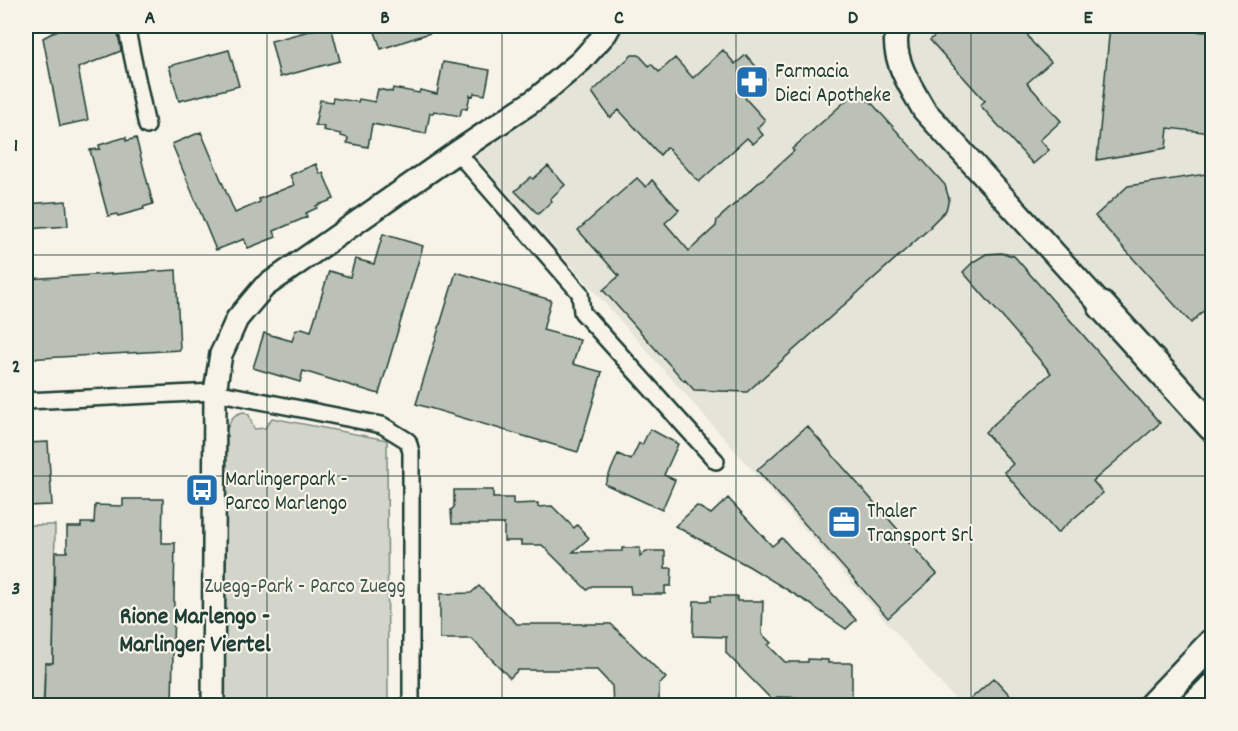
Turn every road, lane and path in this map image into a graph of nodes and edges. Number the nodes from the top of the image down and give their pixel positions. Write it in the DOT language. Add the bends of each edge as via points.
graph roads {
  1 [pos="126,26"];
  2 [pos="610,26"];
  3 [pos="898,26"];
  4 [pos="147,126"];
  5 [pos="457,152"];
  6 [pos="1102,306"];
  7 [pos="216,392"];
  8 [pos="26,401"];
  9 [pos="1212,427"];
  10 [pos="716,461"];
  11 [pos="1212,643"];
  12 [pos="1212,665"];
  13 [pos="1212,688"];
  14 [pos="213,705"];
  15 [pos="411,705"];
  16 [pos="1152,705"];
  17 [pos="1166,705"];
  18 [pos="1194,705"];
  1 -- 4 [label="street"];
  2 -- 5 [label="street" via="581,61 536,99"];
  3 -- 6 [label="main road" via="898,54 906,79 924,110"];
  5 -- 7 [label="street" via="264,287 237,319 221,354"];
  5 -- 10 [label="street" via="580,293 582,312"];
  6 -- 9 [label="highway"];
  7 -- 8 [label="street"];
  7 -- 14 [label="street"];
  7 -- 15 [label="street" via="382,425 408,441"];
  11 -- 16 [label="highway"];
  12 -- 17 [label="highway"];
  13 -- 18 [label="highway"];
}
